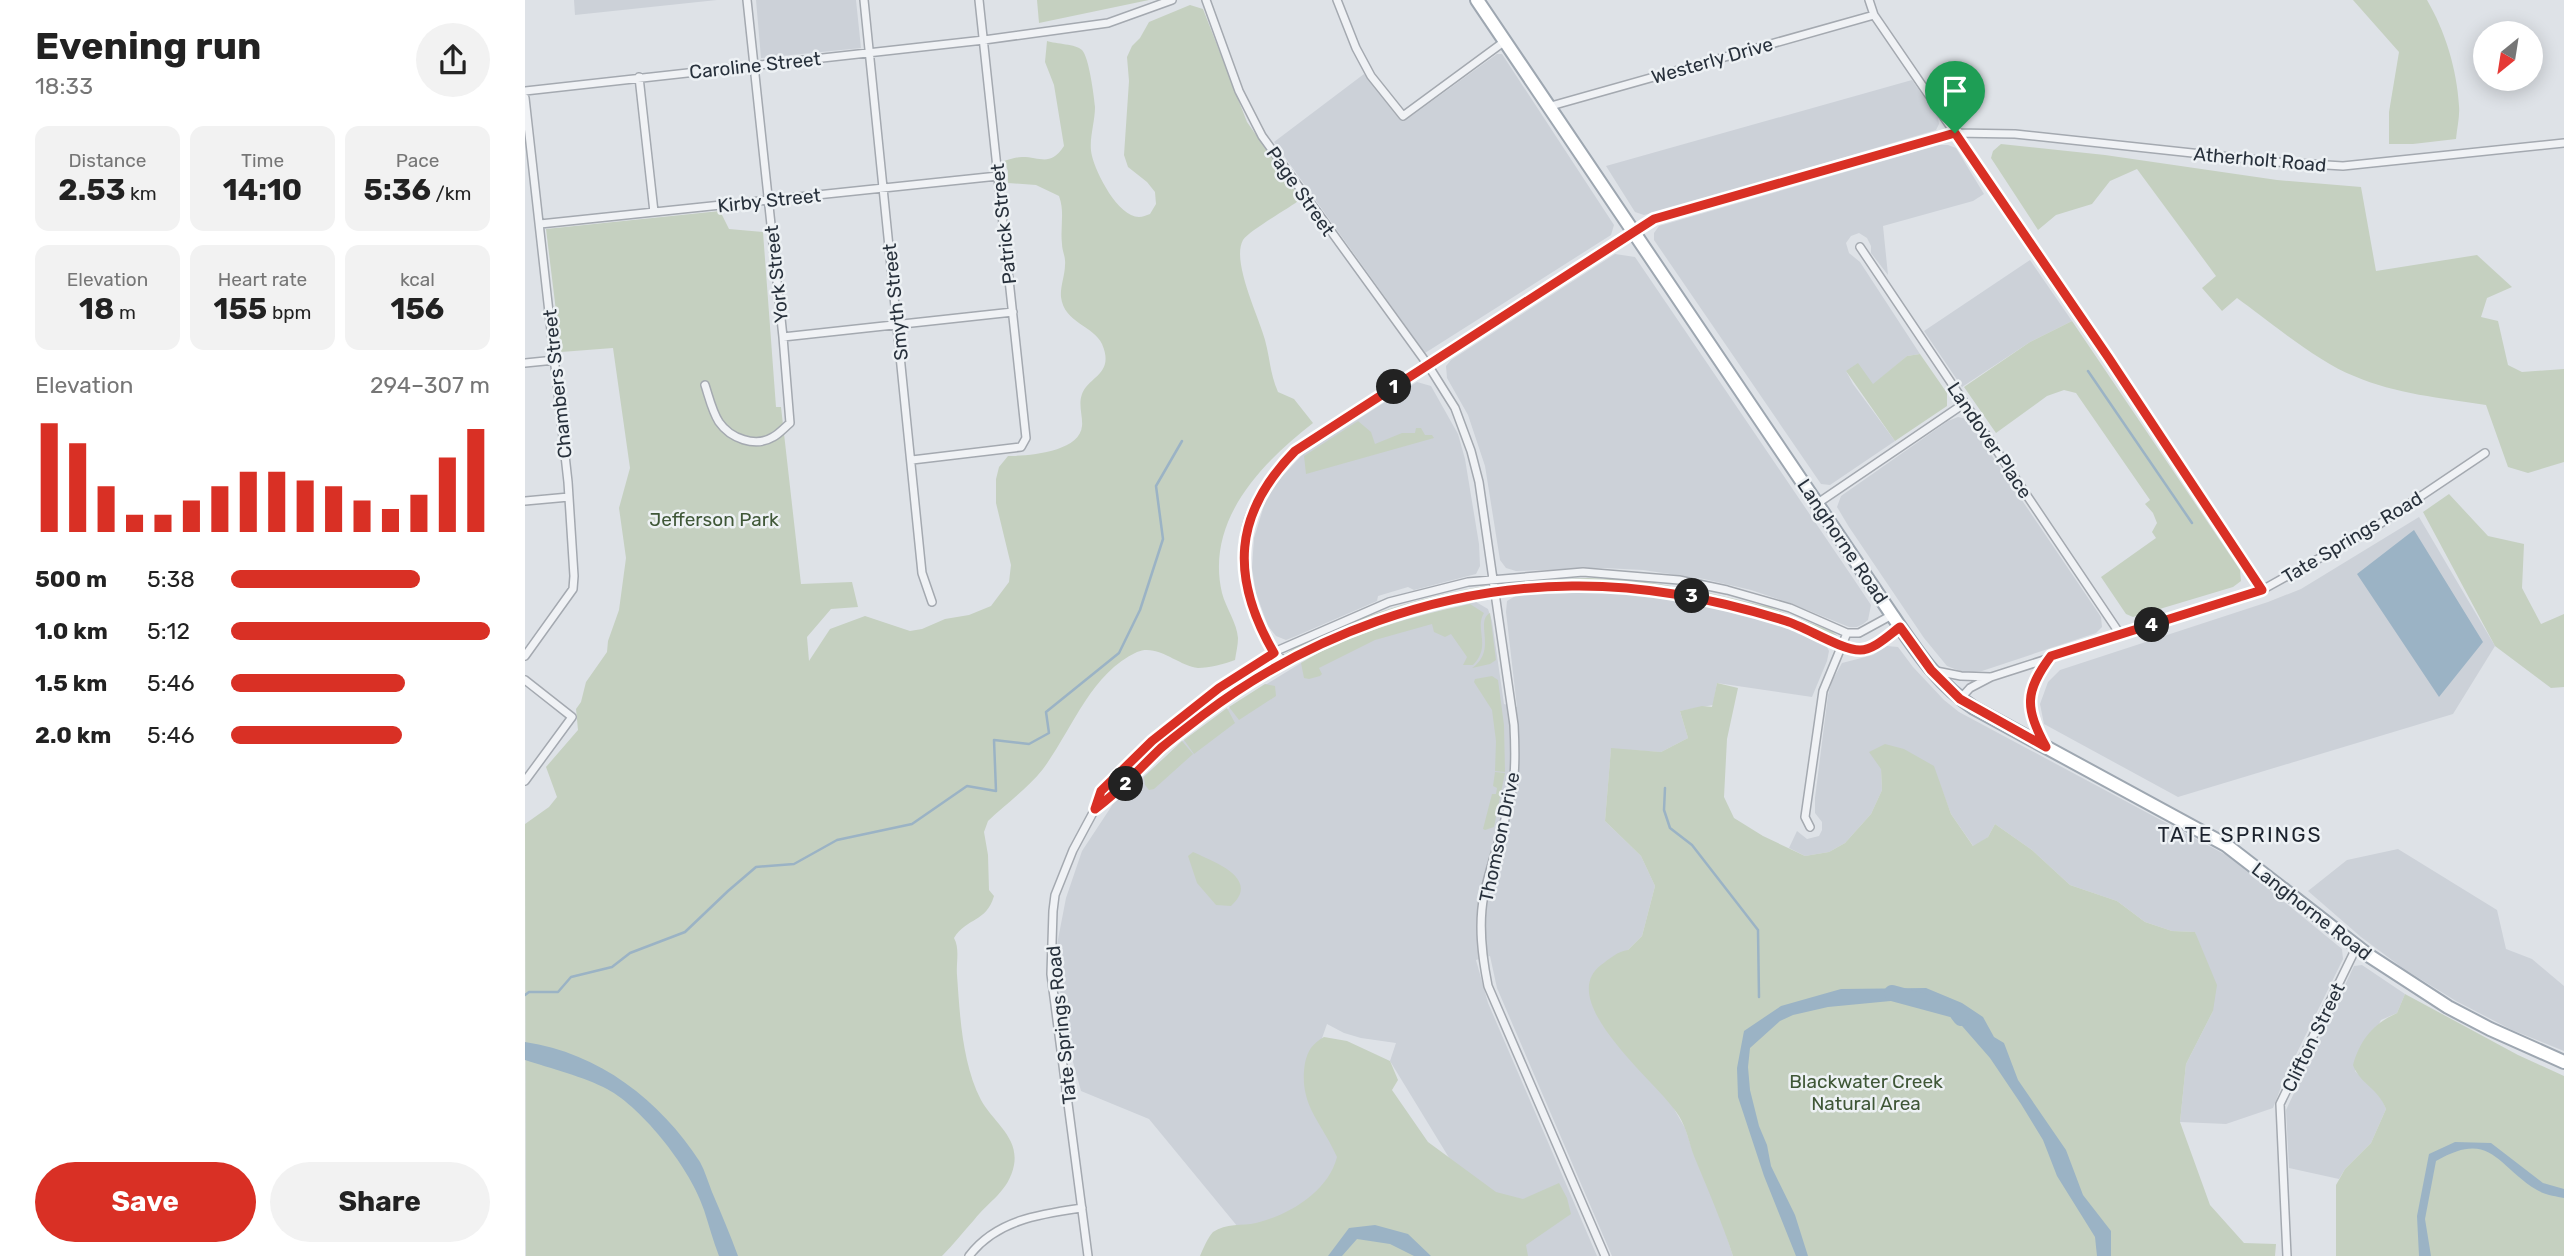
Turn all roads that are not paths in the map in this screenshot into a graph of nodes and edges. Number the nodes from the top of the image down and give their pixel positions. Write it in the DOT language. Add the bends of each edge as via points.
graph roads {
  1 [pos="747,0"];
  2 [pos="864,0"];
  3 [pos="979,0"];
  4 [pos="1172,0"];
  5 [pos="1206,0"];
  6 [pos="1337,0"];
  7 [pos="1477,0"];
  8 [pos="1869,0"];
  9 [pos="1874,15"];
  10 [pos="984,40"];
  11 [pos="1506,41"];
  12 [pos="870,52"];
  13 [pos="754,66"];
  14 [pos="639,77"];
  15 [pos="525,91"];
  16 [pos="525,97"];
  17 [pos="1551,106"];
  18 [pos="1955,133"];
  19 [pos="2564,143"];
  20 [pos="997,176"];
  21 [pos="884,189"];
  22 [pos="768,200"];
  23 [pos="654,212"];
  24 [pos="540,224"];
  25 [pos="1634,231"];
  26 [pos="1860,247"];
  27 [pos="1013,312"];
  28 [pos="897,326"];
  29 [pos="783,337"];
  30 [pos="555,360"];
  31 [pos="525,363"];
  32 [pos="1428,365"];
  33 [pos="705,385"];
  34 [pos="1965,403"];
  35 [pos="2485,453"];
  36 [pos="912,460"];
  37 [pos="569,497"];
  38 [pos="525,501"];
  39 [pos="1818,503"];
  40 [pos="1493,578"];
  41 [pos="2262,590"];
  42 [pos="1495,592"];
  43 [pos="932,602"];
  44 [pos="1892,615"];
  45 [pos="1900,627"];
  46 [pos="1847,633"];
  47 [pos="2120,634"];
  48 [pos="1842,646"];
  49 [pos="1274,653"];
  50 [pos="525,656"];
  51 [pos="2051,656"];
  52 [pos="1286,663"];
  53 [pos="1275,668"];
  54 [pos="1931,670"];
  55 [pos="1991,677"];
  56 [pos="525,680"];
  57 [pos="1960,699"];
  58 [pos="2046,747"];
  59 [pos="525,781"];
  60 [pos="1095,809"];
  61 [pos="1809,827"];
  62 [pos="2357,946"];
  63 [pos="2564,1062"];
  64 [pos="1082,1208"];
  65 [pos="969,1256"];
  66 [pos="1089,1256"];
  67 [pos="1605,1256"];
  68 [pos="2287,1256"];
  1 -- 13 [label="street, York Street"];
  2 -- 12 [label="street, Smyth Street"];
  3 -- 10 [label="street, Patrick Street"];
  4 -- 10 [label="street, Caroline Street" via="1108,23"];
  5 -- 32 [label="street, Page Street" via="1239,91 1262,136"];
  6 -- 11 [label="street" via="1371,76 1403,116"];
  7 -- 11 [label="main road, Langhorne Road"];
  8 -- 9 [label="street"];
  9 -- 17 [label="street, Westerly Drive"];
  9 -- 18 [label="street"];
  10 -- 12 [label="street, Caroline Street"];
  10 -- 20 [label="street, Patrick Street"];
  11 -- 17 [label="main road, Langhorne Road"];
  12 -- 13 [label="street, Caroline Street"];
  12 -- 21 [label="street, Smyth Street"];
  13 -- 14 [label="street, Caroline Street"];
  13 -- 22 [label="street, York Street"];
  14 -- 15 [label="street, Caroline Street"];
  14 -- 23 [label="street"];
  16 -- 24 [label="street, Chambers Street"];
  17 -- 25 [label="main road, Langhorne Road"];
  18 -- 19 [label="street, Atherholt Road" via="2015,134 2343,166"];
  18 -- 25 [label="street, Atherholt Road" via="1654,219"];
  18 -- 41 [label="street"];
  20 -- 21 [label="street, Kirby Street"];
  20 -- 27 [label="street, Patrick Street"];
  21 -- 22 [label="street, Kirby Street"];
  21 -- 28 [label="street, Smyth Street"];
  22 -- 23 [label="street, Kirby Street"];
  22 -- 29 [label="street, York Street"];
  23 -- 24 [label="street, Kirby Street"];
  24 -- 30 [label="street, Chambers Street"];
  25 -- 32 [label="street"];
  25 -- 39 [label="main road, Langhorne Road"];
  26 -- 34 [label="street, Landover Place"];
  27 -- 28 [label="street"];
  27 -- 36 [label="street, Patrick Street" via="1026,438 1021,447"];
  28 -- 29 [label="street"];
  28 -- 36 [label="street, Smyth Street"];
  29 -- 33 [label="street, York Street" via="790,423 775,437 755,442 727,431"];
  30 -- 31 [label="street"];
  30 -- 37 [label="street, Chambers Street"];
  32 -- 40 [label="street, Thomson Drive" via="1455,408 1471,451"];
  32 -- 49 [label="street" via="1295,451 1261,494 1247,528 1244,564 1248,595"];
  34 -- 39 [label="street"];
  34 -- 47 [label="street, Landover Place"];
  35 -- 41 [label="street, Tate Springs Road" via="2372,529"];
  36 -- 43 [label="street, Smyth Street" via="922,573"];
  37 -- 38 [label="street"];
  37 -- 50 [label="street, Chambers Street" via="573,589"];
  39 -- 44 [label="main road, Langhorne Road"];
  40 -- 42 [label="street, Thomson Drive"];
  40 -- 46 [label="street, Tate Springs Road" via="1583,572 1679,580 1790,608"];
  40 -- 49 [label="street, Tate Springs Road" via="1389,602"];
  41 -- 47 [label="street, Tate Springs Road"];
  42 -- 48 [label="street, Tate Springs Road" via="1572,586 1677,593 1790,622"];
  42 -- 52 [label="street, Tate Springs Road" via="1395,615"];
  42 -- 67 [label="street, Thomson Drive" via="1515,758 1513,785 1484,896 1483,959 1488,986"];
  44 -- 45 [label="main road, Langhorne Road"];
  44 -- 46 [label="street" via="1859,634"];
  45 -- 48 [label="street, Tate Springs Road" via="1861,651"];
  45 -- 54 [label="main road, Langhorne Road"];
  46 -- 48 [label="street"];
  47 -- 51 [label="street, Tate Springs Road"];
  48 -- 61 [label="street" via="1823,691 1805,817"];
  49 -- 52 [label="street"];
  49 -- 53 [label="street"];
  49 -- 60 [label="street, Tate Springs Road" via="1219,688 1152,741 1101,791"];
  51 -- 55 [label="street, Tate Springs Road"];
  51 -- 58 [label="street" via="2031,689 2030,704 2033,724"];
  52 -- 53 [label="street, Tate Springs Road"];
  53 -- 60 [label="street, Tate Springs Road" via="1161,748"];
  54 -- 55 [label="street, Tate Springs Road"];
  54 -- 57 [label="main road, Langhorne Road"];
  55 -- 57 [label="street, Tate Springs Road"];
  56 -- 59 [label="street" via="572,717"];
  57 -- 58 [label="main road, Langhorne Road"];
  58 -- 62 [label="main road, Langhorne Road" via="2226,845"];
  60 -- 64 [label="street, Tate Springs Road" via="1055,895 1051,942 1051,974"];
  62 -- 63 [label="main road, Langhorne Road" via="2448,1007"];
  62 -- 68 [label="street, Clifton Street" via="2280,1104"];
  64 -- 65 [label="street" via="1018,1221 986,1238"];
  64 -- 66 [label="street, Tate Springs Road"];
}
